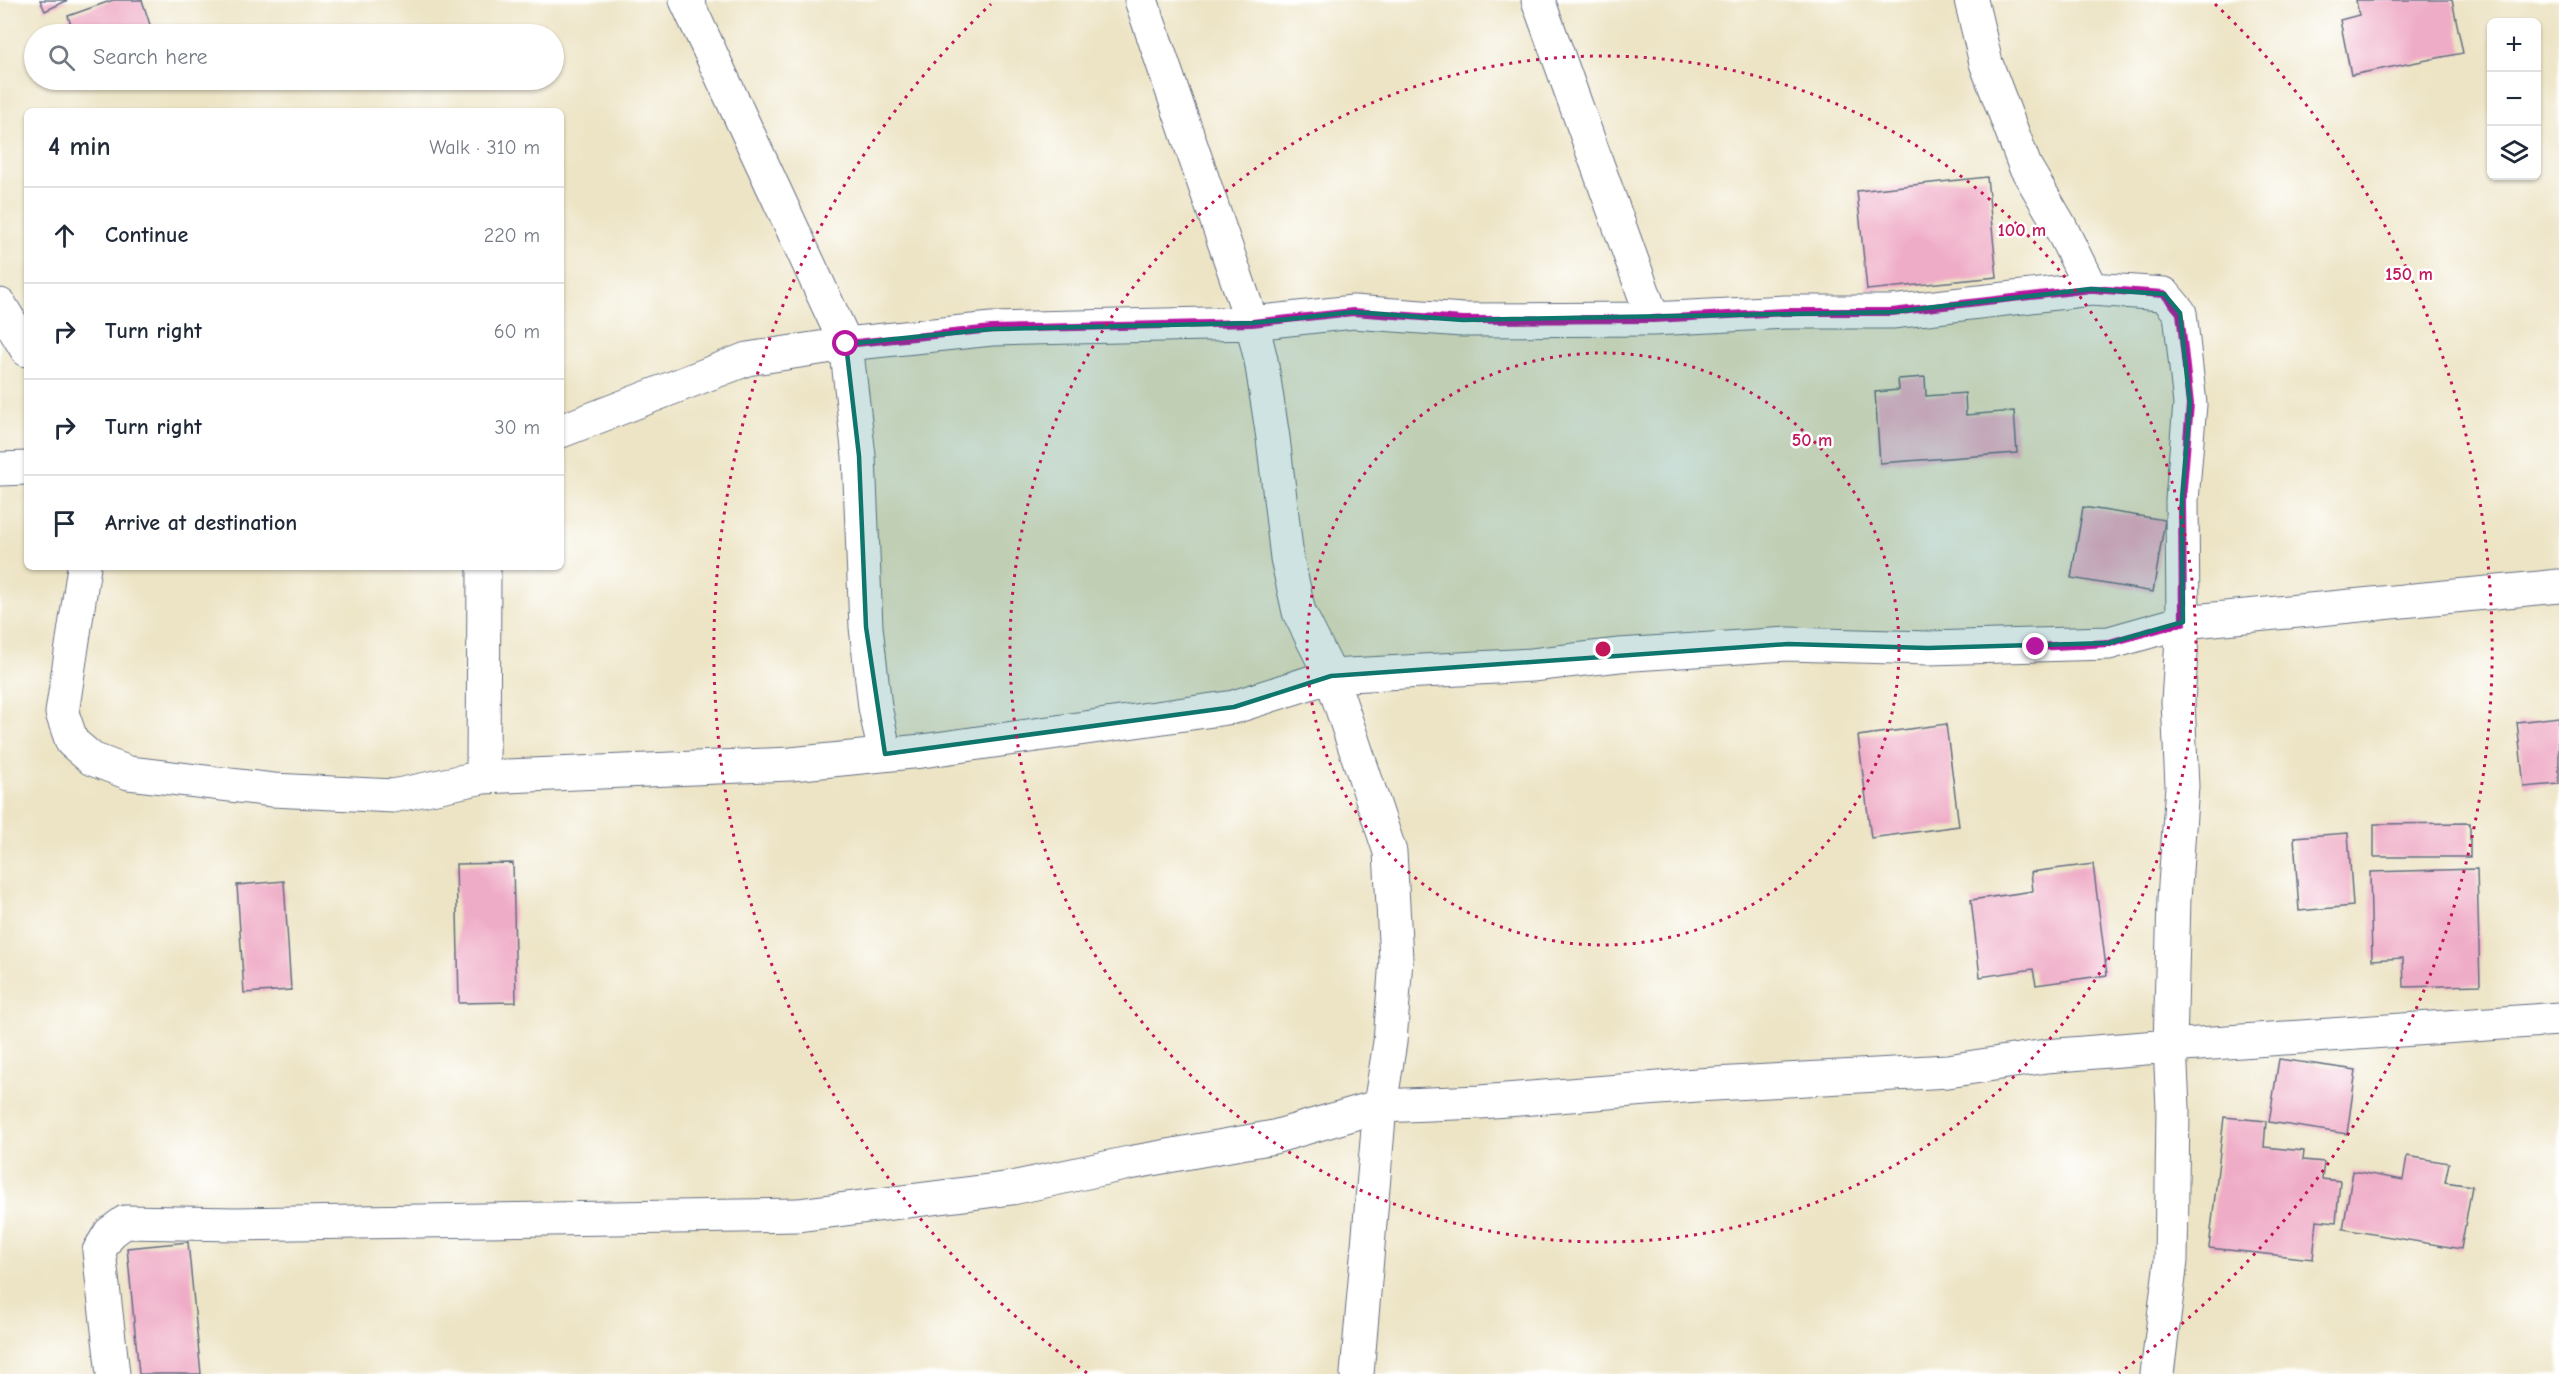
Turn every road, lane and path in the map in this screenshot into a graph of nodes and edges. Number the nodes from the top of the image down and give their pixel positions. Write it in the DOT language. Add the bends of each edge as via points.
graph roads {
  1 [pos="686,0"];
  2 [pos="1140,0"];
  3 [pos="1538,0"];
  4 [pos="1971,0"];
  5 [pos="2091,289"];
  6 [pos="0,305"];
  7 [pos="1653,319"];
  8 [pos="1252,323"];
  9 [pos="846,344"];
  10 [pos="24,345"];
  11 [pos="564,430"];
  12 [pos="24,468"];
  13 [pos="0,469"];
  14 [pos="84,570"];
  15 [pos="484,570"];
  16 [pos="2559,586"];
  17 [pos="2183,622"];
  18 [pos="1330,676"];
  19 [pos="885,754"];
  20 [pos="483,777"];
  21 [pos="2559,1018"];
  22 [pos="2170,1046"];
  23 [pos="1380,1106"];
  24 [pos="113,1374"];
  25 [pos="1356,1374"];
  26 [pos="2157,1374"];
  1 -- 9 [label="street"];
  2 -- 8 [label="street"];
  3 -- 7 [label="street"];
  4 -- 5 [label="street" via="1986,63 2025,166"];
  5 -- 7 [label="street" via="1892,312 1785,312"];
  5 -- 17 [label="street" via="2164,294 2180,313 2190,404 2182,500"];
  6 -- 10 [label="street"];
  7 -- 8 [label="street" via="1463,320 1353,312"];
  8 -- 9 [label="street" via="992,329"];
  8 -- 18 [label="street" via="1273,438 1287,558 1299,612"];
  9 -- 11 [label="street" via="747,359"];
  9 -- 19 [label="street" via="859,456 866,627"];
  12 -- 13 [label="street"];
  14 -- 20 [label="street" via="62,713 72,742 92,759 129,773 273,790 393,796"];
  15 -- 20 [label="street"];
  16 -- 17 [label="street"];
  17 -- 18 [label="street" via="2109,643 1940,648 1788,644 1532,665"];
  17 -- 22 [label="street" via="2178,702 2182,786"];
  18 -- 19 [label="street" via="1234,707"];
  18 -- 23 [label="street" via="1390,852 1396,959 1390,1042"];
  19 -- 20 [label="street" via="790,764"];
  21 -- 22 [label="street"];
  22 -- 23 [label="street" via="2046,1056 1948,1071"];
  22 -- 26 [label="street" via="2171,1261"];
  23 -- 24 [label="street" via="1274,1137 1012,1188 798,1215 236,1224 125,1221 110,1233 99,1251"];
  23 -- 25 [label="street"];
}
